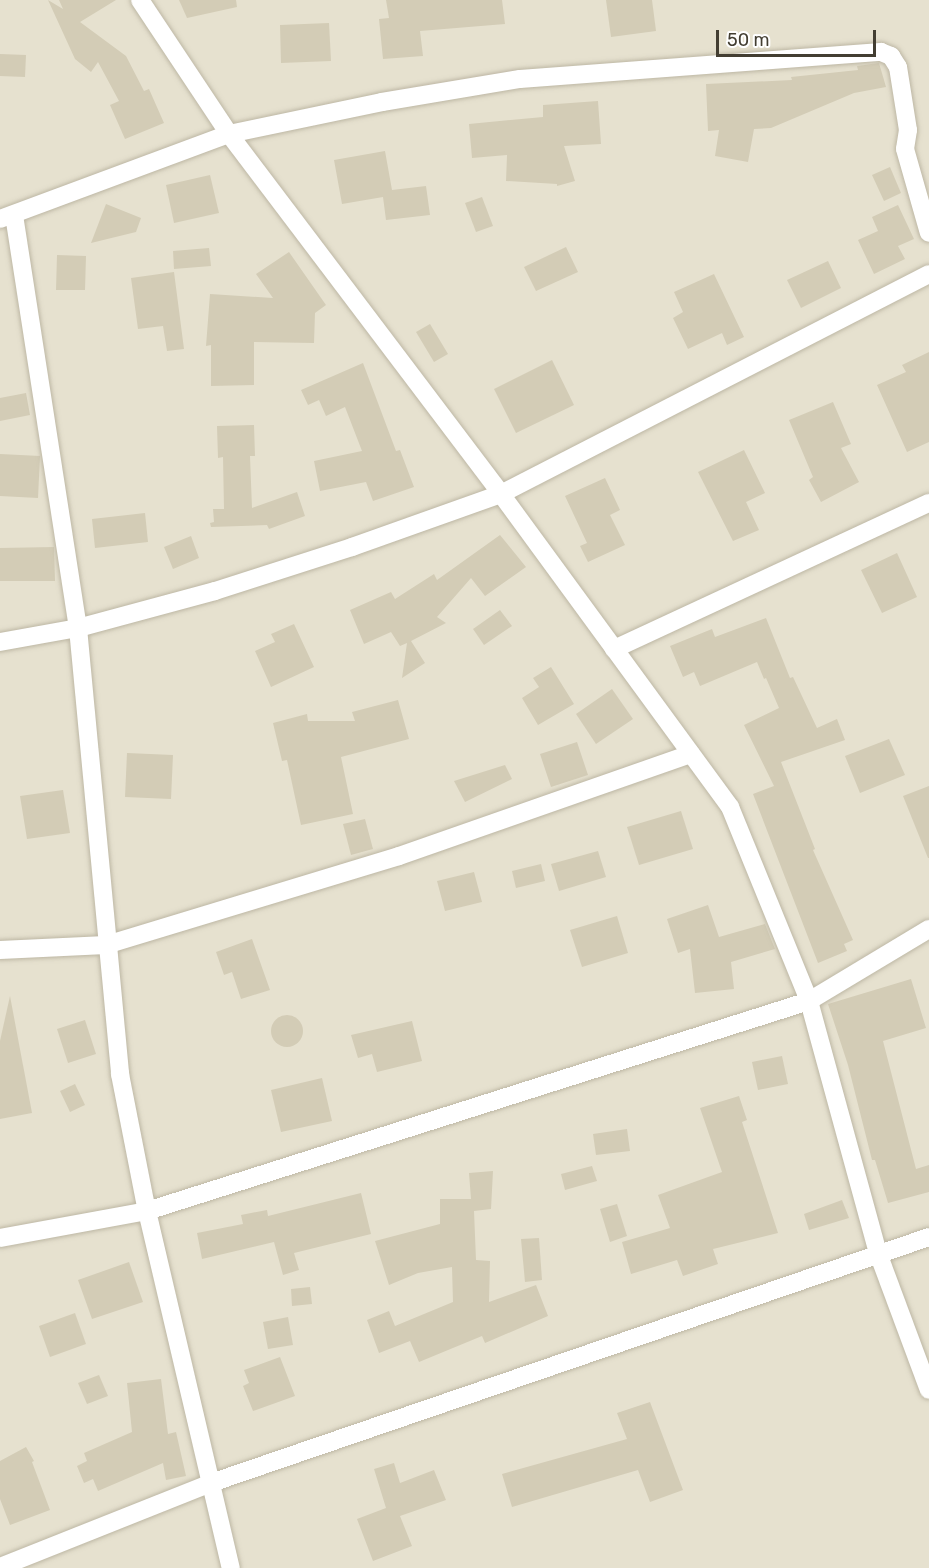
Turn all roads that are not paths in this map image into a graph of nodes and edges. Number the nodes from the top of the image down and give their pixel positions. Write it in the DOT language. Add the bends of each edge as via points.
graph roads {
  1 [pos="140,0"];
  2 [pos="229,134"];
  3 [pos="7,217"];
  4 [pos="929,233"];
  5 [pos="929,274"];
  6 [pos="501,494"];
  7 [pos="929,503"];
  8 [pos="78,628"];
  9 [pos="0,642"];
  10 [pos="614,649"];
  11 [pos="691,754"];
  12 [pos="929,928"];
  13 [pos="106,945"];
  14 [pos="0,950"];
  15 [pos="809,1001"];
  16 [pos="147,1211"];
  17 [pos="929,1237"];
  18 [pos="0,1238"];
  19 [pos="878,1253"];
  20 [pos="929,1390"];
  21 [pos="211,1483"];
  22 [pos="0,1567"];
  23 [pos="231,1568"];
  1 -- 2 [label="street"];
  2 -- 3 [label="street"];
  2 -- 4 [label="street" via="382,102 520,80 881,52 891,56 898,68 908,130 905,149"];
  2 -- 6 [label="street"];
  3 -- 8 [label="street"];
  5 -- 6 [label="street"];
  6 -- 8 [label="street" via="226,587"];
  6 -- 10 [label="street"];
  7 -- 10 [label="street"];
  8 -- 9 [label="street"];
  8 -- 13 [label="street"];
  10 -- 11 [label="street"];
  11 -- 13 [label="street" via="399,856"];
  11 -- 15 [label="street" via="730,807"];
  12 -- 15 [label="street"];
  13 -- 14 [label="street"];
  13 -- 16 [label="street" via="120,1074"];
  15 -- 16 [label="street"];
  15 -- 19 [label="street"];
  16 -- 18 [label="street"];
  16 -- 21 [label="street"];
  17 -- 19 [label="street"];
  19 -- 20 [label="street"];
  19 -- 21 [label="street"];
  21 -- 22 [label="street"];
  21 -- 23 [label="street"];
}
